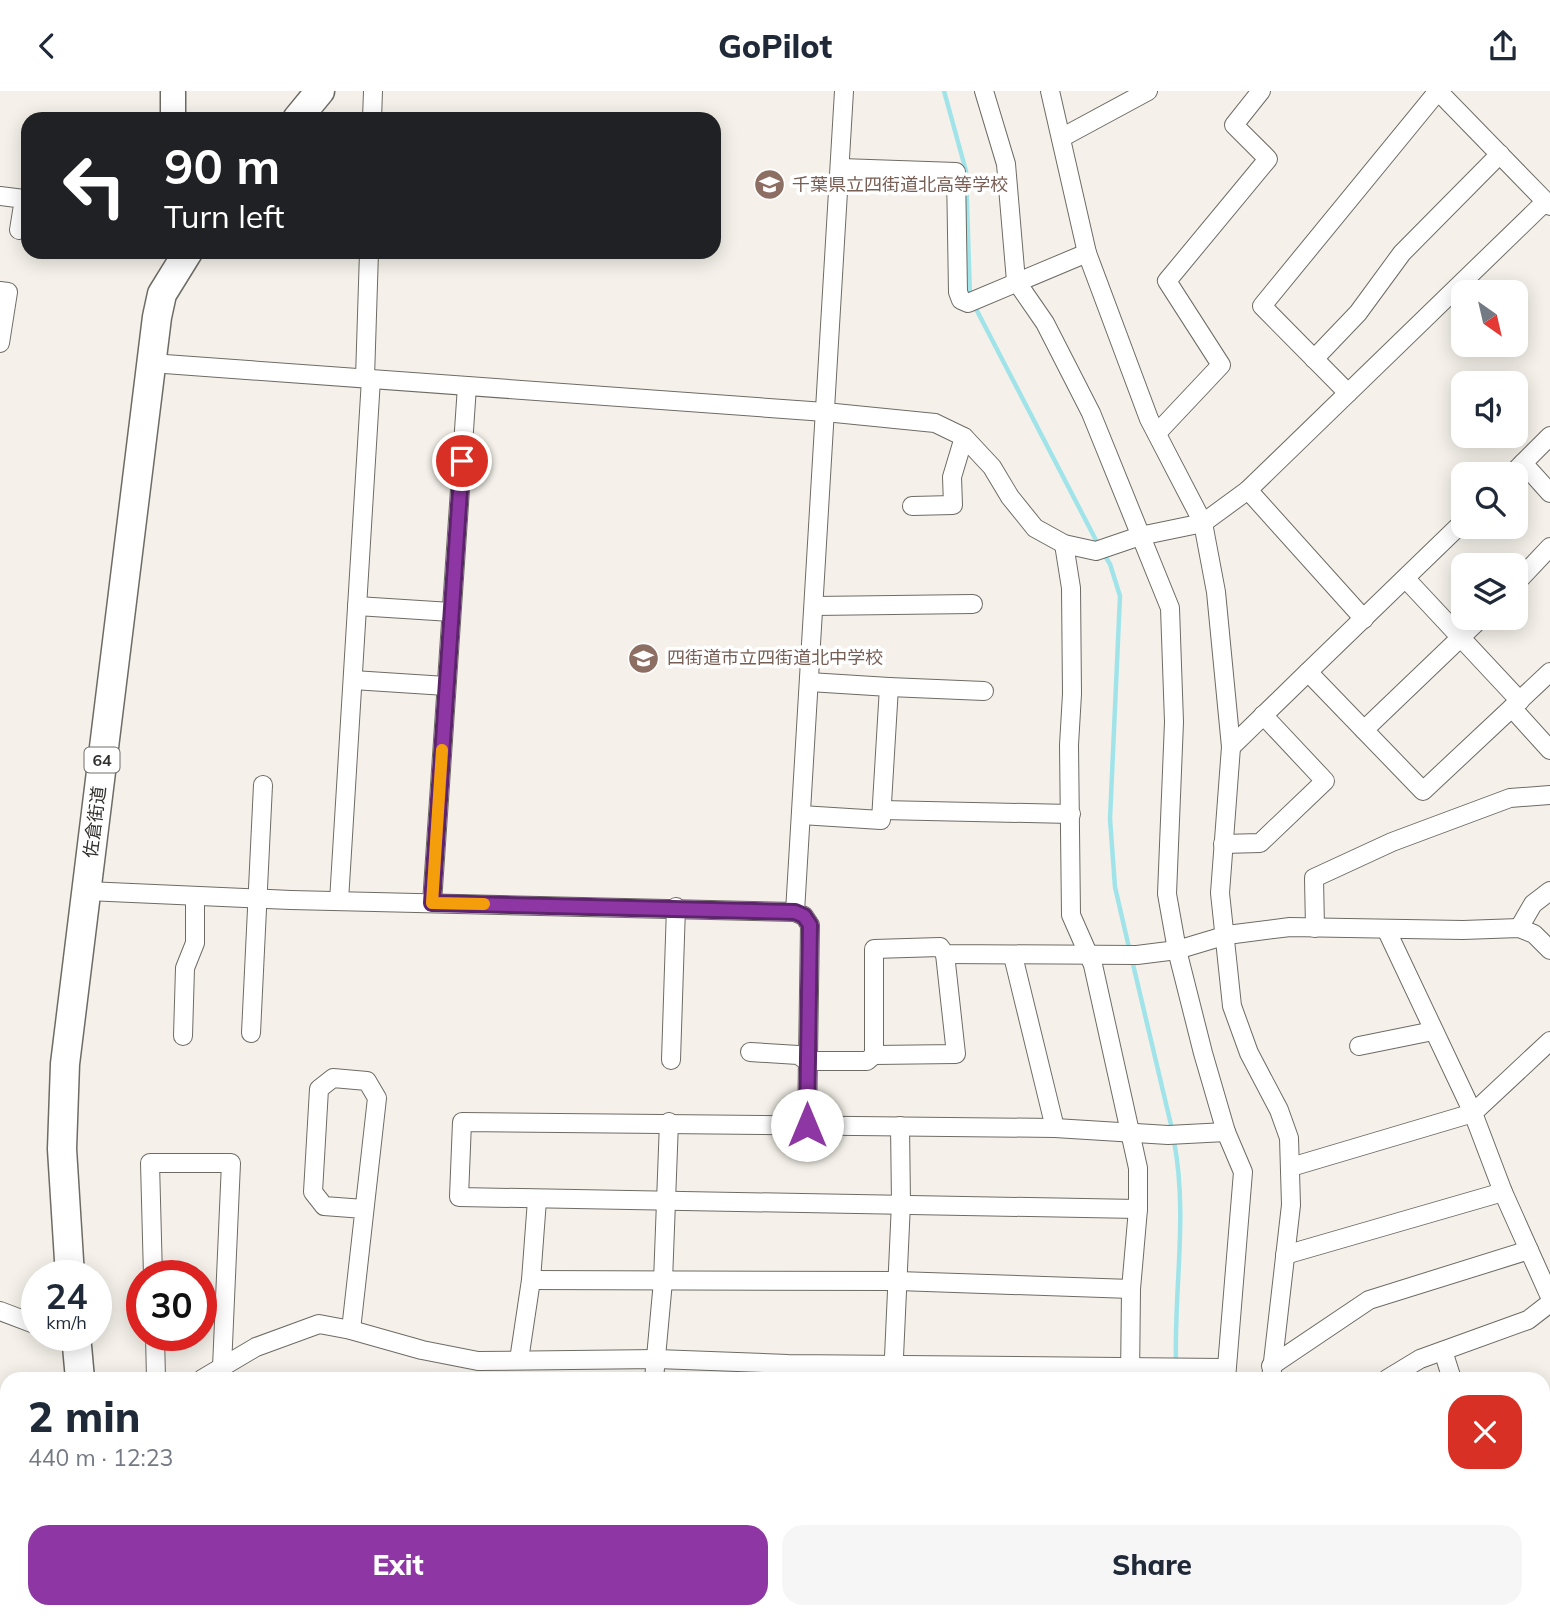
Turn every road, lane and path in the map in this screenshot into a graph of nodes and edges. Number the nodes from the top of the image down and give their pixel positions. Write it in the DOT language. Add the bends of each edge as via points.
graph roads {
  1 [pos="173,91"];
  2 [pos="320,91"];
  3 [pos="373,91"];
  4 [pos="844,91"];
  5 [pos="984,91"];
  6 [pos="1050,91"];
  7 [pos="1148,91"];
  8 [pos="1261,91"];
  9 [pos="1438,91"];
  10 [pos="173,112"];
  11 [pos="303,112"];
  12 [pos="372,112"];
  13 [pos="1061,138"];
  14 [pos="1500,154"];
  15 [pos="841,168"];
  16 [pos="0,196"];
  17 [pos="21,199"];
  18 [pos="1548,204"];
  19 [pos="21,218"];
  20 [pos="19,230"];
  21 [pos="1087,253"];
  22 [pos="184,259"];
  23 [pos="369,259"];
  24 [pos="1016,281"];
  25 [pos="0,291"];
  26 [pos="0,342"];
  27 [pos="1314,359"];
  28 [pos="151,363"];
  29 [pos="368,379"];
  30 [pos="467,386"];
  31 [pos="1348,393"];
  32 [pos="825,412"];
  33 [pos="1157,433"];
  34 [pos="1550,436"];
  35 [pos="964,437"];
  36 [pos="1524,462"];
  37 [pos="1528,477"];
  38 [pos="1248,490"];
  39 [pos="1550,493"];
  40 [pos="912,506"];
  41 [pos="1203,523"];
  42 [pos="1451,534"];
  43 [pos="1140,537"];
  44 [pos="1064,544"];
  45 [pos="1549,550"];
  46 [pos="1528,571"];
  47 [pos="1406,579"];
  48 [pos="973,604"];
  49 [pos="357,606"];
  50 [pos="814,606"];
  51 [pos="452,612"];
  52 [pos="1364,619"];
  53 [pos="1469,630"];
  54 [pos="1461,638"];
  55 [pos="1308,672"];
  56 [pos="1548,677"];
  57 [pos="353,680"];
  58 [pos="809,682"];
  59 [pos="446,686"];
  60 [pos="889,687"];
  61 [pos="984,691"];
  62 [pos="1516,704"];
  63 [pos="1263,715"];
  64 [pos="1364,730"];
  65 [pos="1231,747"];
  66 [pos="1550,750"];
  67 [pos="263,785"];
  68 [pos="1550,795"];
  69 [pos="882,810"];
  70 [pos="1071,814"];
  71 [pos="801,815"];
  72 [pos="1223,844"];
  73 [pos="87,891"];
  74 [pos="1550,891"];
  75 [pos="195,896"];
  76 [pos="258,899"];
  77 [pos="339,901"];
  78 [pos="432,903"];
  79 [pos="676,907"];
  80 [pos="795,912"];
  81 [pos="1519,927"];
  82 [pos="1315,928"];
  83 [pos="1386,929"];
  84 [pos="1227,935"];
  85 [pos="1177,950"];
  86 [pos="1550,950"];
  87 [pos="945,954"];
  88 [pos="1088,954"];
  89 [pos="1013,956"];
  90 [pos="1433,1031"];
  91 [pos="251,1033"];
  92 [pos="183,1036"];
  93 [pos="1550,1042"];
  94 [pos="1359,1046"];
  95 [pos="750,1052"];
  96 [pos="874,1055"];
  97 [pos="671,1060"];
  98 [pos="807,1061"];
  99 [pos="1473,1113"];
  100 [pos="669,1122"];
  101 [pos="807,1125"];
  102 [pos="900,1126"];
  103 [pos="1055,1128"];
  104 [pos="1226,1132"];
  105 [pos="1131,1134"];
  106 [pos="1291,1167"];
  107 [pos="1503,1192"];
  108 [pos="537,1200"];
  109 [pos="664,1201"];
  110 [pos="901,1203"];
  111 [pos="364,1209"];
  112 [pos="1138,1209"];
  113 [pos="1529,1250"];
  114 [pos="1285,1255"];
  115 [pos="69,1260"];
  116 [pos="153,1260"];
  117 [pos="531,1280"];
  118 [pos="663,1281"];
  119 [pos="898,1281"];
  120 [pos="1131,1289"];
  121 [pos="1550,1297"];
  122 [pos="1550,1303"];
  123 [pos="0,1311"];
  124 [pos="21,1319"];
  125 [pos="351,1330"];
  126 [pos="217,1337"];
  127 [pos="75,1351"];
  128 [pos="155,1351"];
  129 [pos="216,1351"];
  130 [pos="1443,1351"];
  131 [pos="657,1359"];
  132 [pos="519,1360"];
  133 [pos="478,1370"];
  134 [pos="893,1371"];
  135 [pos="79,1372"];
  136 [pos="156,1372"];
  137 [pos="214,1372"];
  138 [pos="217,1372"];
  139 [pos="655,1372"];
  140 [pos="1011,1372"];
  141 [pos="1129,1372"];
  142 [pos="1141,1372"];
  143 [pos="1205,1372"];
  144 [pos="1225,1372"];
  145 [pos="1271,1372"];
  146 [pos="1272,1372"];
  147 [pos="1399,1372"];
  148 [pos="1450,1372"];
  1 -- 10 [label="street"];
  2 -- 11 [label="main road"];
  3 -- 12 [label="street"];
  4 -- 15 [label="street"];
  5 -- 24 [label="street" via="1006,164"];
  6 -- 13 [label="street"];
  7 -- 13 [label="street"];
  8 -- 33 [label="street" via="1234,125 1268,159 1167,281 1222,366"];
  9 -- 14 [label="street"];
  9 -- 27 [label="street" via="1262,306"];
  13 -- 21 [label="street"];
  14 -- 18 [label="street"];
  14 -- 27 [label="street" via="1402,253 1358,313"];
  15 -- 24 [label="street" via="956,172 961,300 972,300"];
  15 -- 32 [label="street"];
  16 -- 17 [label="street"];
  18 -- 31 [label="street"];
  19 -- 20 [label="street"];
  21 -- 24 [label="street"];
  21 -- 33 [label="street"];
  22 -- 28 [label="main road, 佐倉街道 / 64" via="162,294"];
  23 -- 29 [label="street"];
  24 -- 43 [label="street" via="1045,323 1091,413"];
  25 -- 26 [label="street" via="8,292"];
  27 -- 31 [label="street"];
  28 -- 29 [label="street"];
  28 -- 73 [label="main road, 佐倉街道 / 64"];
  29 -- 30 [label="street"];
  29 -- 49 [label="street"];
  30 -- 32 [label="street"];
  30 -- 51 [label="street"];
  31 -- 38 [label="street"];
  32 -- 35 [label="street" via="935,423"];
  32 -- 50 [label="street"];
  33 -- 41 [label="street"];
  34 -- 36 [label="street"];
  35 -- 40 [label="street" via="952,478 953,505"];
  35 -- 44 [label="street" via="992,467 1035,528"];
  37 -- 39 [label="street"];
  38 -- 41 [label="street"];
  38 -- 52 [label="street"];
  41 -- 43 [label="street"];
  41 -- 65 [label="street" via="1216,592"];
  42 -- 47 [label="street"];
  43 -- 44 [label="street" via="1102,550"];
  43 -- 85 [label="street" via="1170,608 1174,722 1167,894"];
  44 -- 70 [label="street" via="1072,588"];
  45 -- 46 [label="street"];
  47 -- 52 [label="street"];
  47 -- 54 [label="street"];
  48 -- 50 [label="street"];
  49 -- 51 [label="street"];
  49 -- 57 [label="street"];
  50 -- 58 [label="street"];
  51 -- 59 [label="street"];
  52 -- 55 [label="street"];
  53 -- 54 [label="street"];
  54 -- 62 [label="street"];
  54 -- 64 [label="street"];
  55 -- 63 [label="street"];
  55 -- 64 [label="street"];
  56 -- 62 [label="street"];
  57 -- 59 [label="street"];
  57 -- 77 [label="street"];
  58 -- 60 [label="street"];
  58 -- 71 [label="street"];
  59 -- 78 [label="street"];
  60 -- 61 [label="street"];
  60 -- 69 [label="street"];
  62 -- 64 [label="street" via="1423,791"];
  62 -- 66 [label="street"];
  63 -- 65 [label="street"];
  63 -- 72 [label="street" via="1325,781 1260,843"];
  65 -- 72 [label="street"];
  67 -- 76 [label="street"];
  68 -- 82 [label="street" via="1510,798 1392,842 1314,878"];
  69 -- 70 [label="street"];
  69 -- 71 [label="street" via="881,820"];
  70 -- 88 [label="street" via="1071,915"];
  71 -- 80 [label="street"];
  72 -- 84 [label="street" via="1220,893"];
  73 -- 75 [label="street"];
  73 -- 115 [label="main road, 佐倉街道 / 64" via="61,1109"];
  74 -- 81 [label="street" via="1533,904"];
  75 -- 76 [label="street"];
  75 -- 92 [label="street" via="195,943 185,968"];
  76 -- 77 [label="street"];
  76 -- 91 [label="street"];
  77 -- 78 [label="street"];
  78 -- 79 [label="street"];
  79 -- 80 [label="street"];
  79 -- 97 [label="street"];
  80 -- 98 [label="street" via="810,925"];
  81 -- 83 [label="street"];
  81 -- 86 [label="street"];
  82 -- 83 [label="street"];
  82 -- 84 [label="street"];
  83 -- 90 [label="street"];
  84 -- 85 [label="street"];
  84 -- 106 [label="street" via="1232,1006 1289,1138"];
  85 -- 88 [label="street"];
  85 -- 104 [label="street"];
  87 -- 89 [label="street"];
  87 -- 96 [label="street" via="940,947 874,949"];
  87 -- 96 [label="street" via="956,1054"];
  88 -- 89 [label="street"];
  88 -- 105 [label="street"];
  89 -- 103 [label="street"];
  90 -- 94 [label="street"];
  90 -- 99 [label="street"];
  93 -- 99 [label="street"];
  95 -- 98 [label="street" via="798,1055"];
  96 -- 98 [label="street" via="867,1061"];
  98 -- 101 [label="street"];
  99 -- 106 [label="street"];
  99 -- 107 [label="street"];
  100 -- 101 [label="street"];
  100 -- 108 [label="street" via="462,1122 459,1197"];
  100 -- 109 [label="street"];
  101 -- 102 [label="street"];
  102 -- 103 [label="street"];
  102 -- 110 [label="street"];
  103 -- 105 [label="street"];
  104 -- 105 [label="street"];
  104 -- 144 [label="street" via="1244,1172"];
  105 -- 112 [label="street" via="1138,1168"];
  106 -- 114 [label="street"];
  107 -- 113 [label="street"];
  107 -- 114 [label="street"];
  108 -- 109 [label="street"];
  108 -- 117 [label="street"];
  109 -- 110 [label="street"];
  109 -- 118 [label="street"];
  110 -- 112 [label="street"];
  110 -- 119 [label="street"];
  111 -- 111 [label="street" via="377,1098 367,1081 332,1079 318,1089 313,1192 324,1206"];
  111 -- 125 [label="street"];
  112 -- 120 [label="street"];
  113 -- 121 [label="street"];
  113 -- 146 [label="street" via="1369,1300"];
  114 -- 145 [label="street"];
  116 -- 126 [label="street" via="150,1163 231,1163"];
  117 -- 118 [label="street"];
  117 -- 132 [label="street"];
  118 -- 119 [label="street"];
  118 -- 131 [label="street"];
  119 -- 120 [label="street"];
  119 -- 134 [label="street"];
  120 -- 141 [label="street"];
  122 -- 130 [label="street" via="1528,1320"];
  123 -- 124 [label="street"];
  125 -- 133 [label="street"];
  125 -- 138 [label="street" via="319,1324 301,1328 257,1347"];
  127 -- 135 [label="main road"];
  128 -- 136 [label="street"];
  129 -- 137 [label="street"];
  130 -- 147 [label="street"];
  130 -- 148 [label="street"];
  131 -- 132 [label="street"];
  131 -- 134 [label="street"];
  131 -- 139 [label="street"];
  132 -- 133 [label="street"];
  134 -- 140 [label="street"];
  142 -- 143 [label="street"];
}
